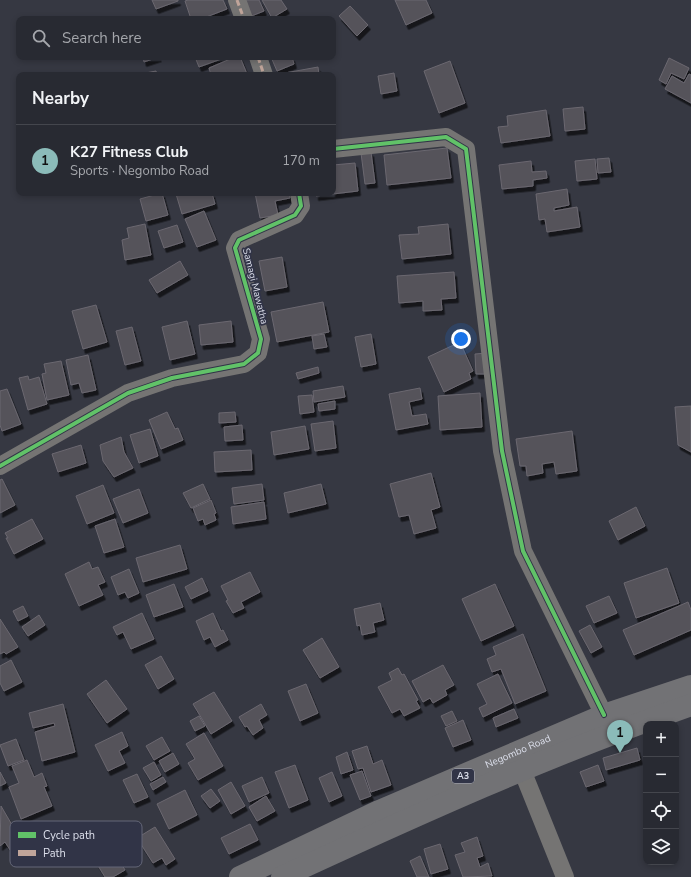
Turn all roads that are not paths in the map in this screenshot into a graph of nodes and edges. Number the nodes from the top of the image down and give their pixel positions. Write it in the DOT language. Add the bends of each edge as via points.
graph roads {
  1 [pos="237,0"];
  2 [pos="243,16"];
  3 [pos="259,60"];
  4 [pos="263,72"];
  5 [pos="336,149"];
  6 [pos="300,196"];
  7 [pos="0,466"];
  8 [pos="691,686"];
  9 [pos="691,705"];
  10 [pos="604,715"];
  11 [pos="522,770"];
  12 [pos="240,877"];
  13 [pos="282,877"];
  14 [pos="565,877"];
  1 -- 2 [label="street"];
  3 -- 4 [label="street"];
  5 -- 10 [label="street" via="446,137 466,149 502,451 523,551"];
  6 -- 7 [label="street, Samagi Mawatha" via="302,206 294,215 239,240 235,248 261,339 258,353 244,364 172,378 128,393"];
  8 -- 10 [label="highway, Negombo Road / A3"];
  9 -- 11 [label="highway, Negombo Road / A3"];
  10 -- 12 [label="highway, Negombo Road / A3" via="379,811"];
  11 -- 13 [label="highway, Negombo Road / A3"];
  11 -- 14 [label="street"];
}
